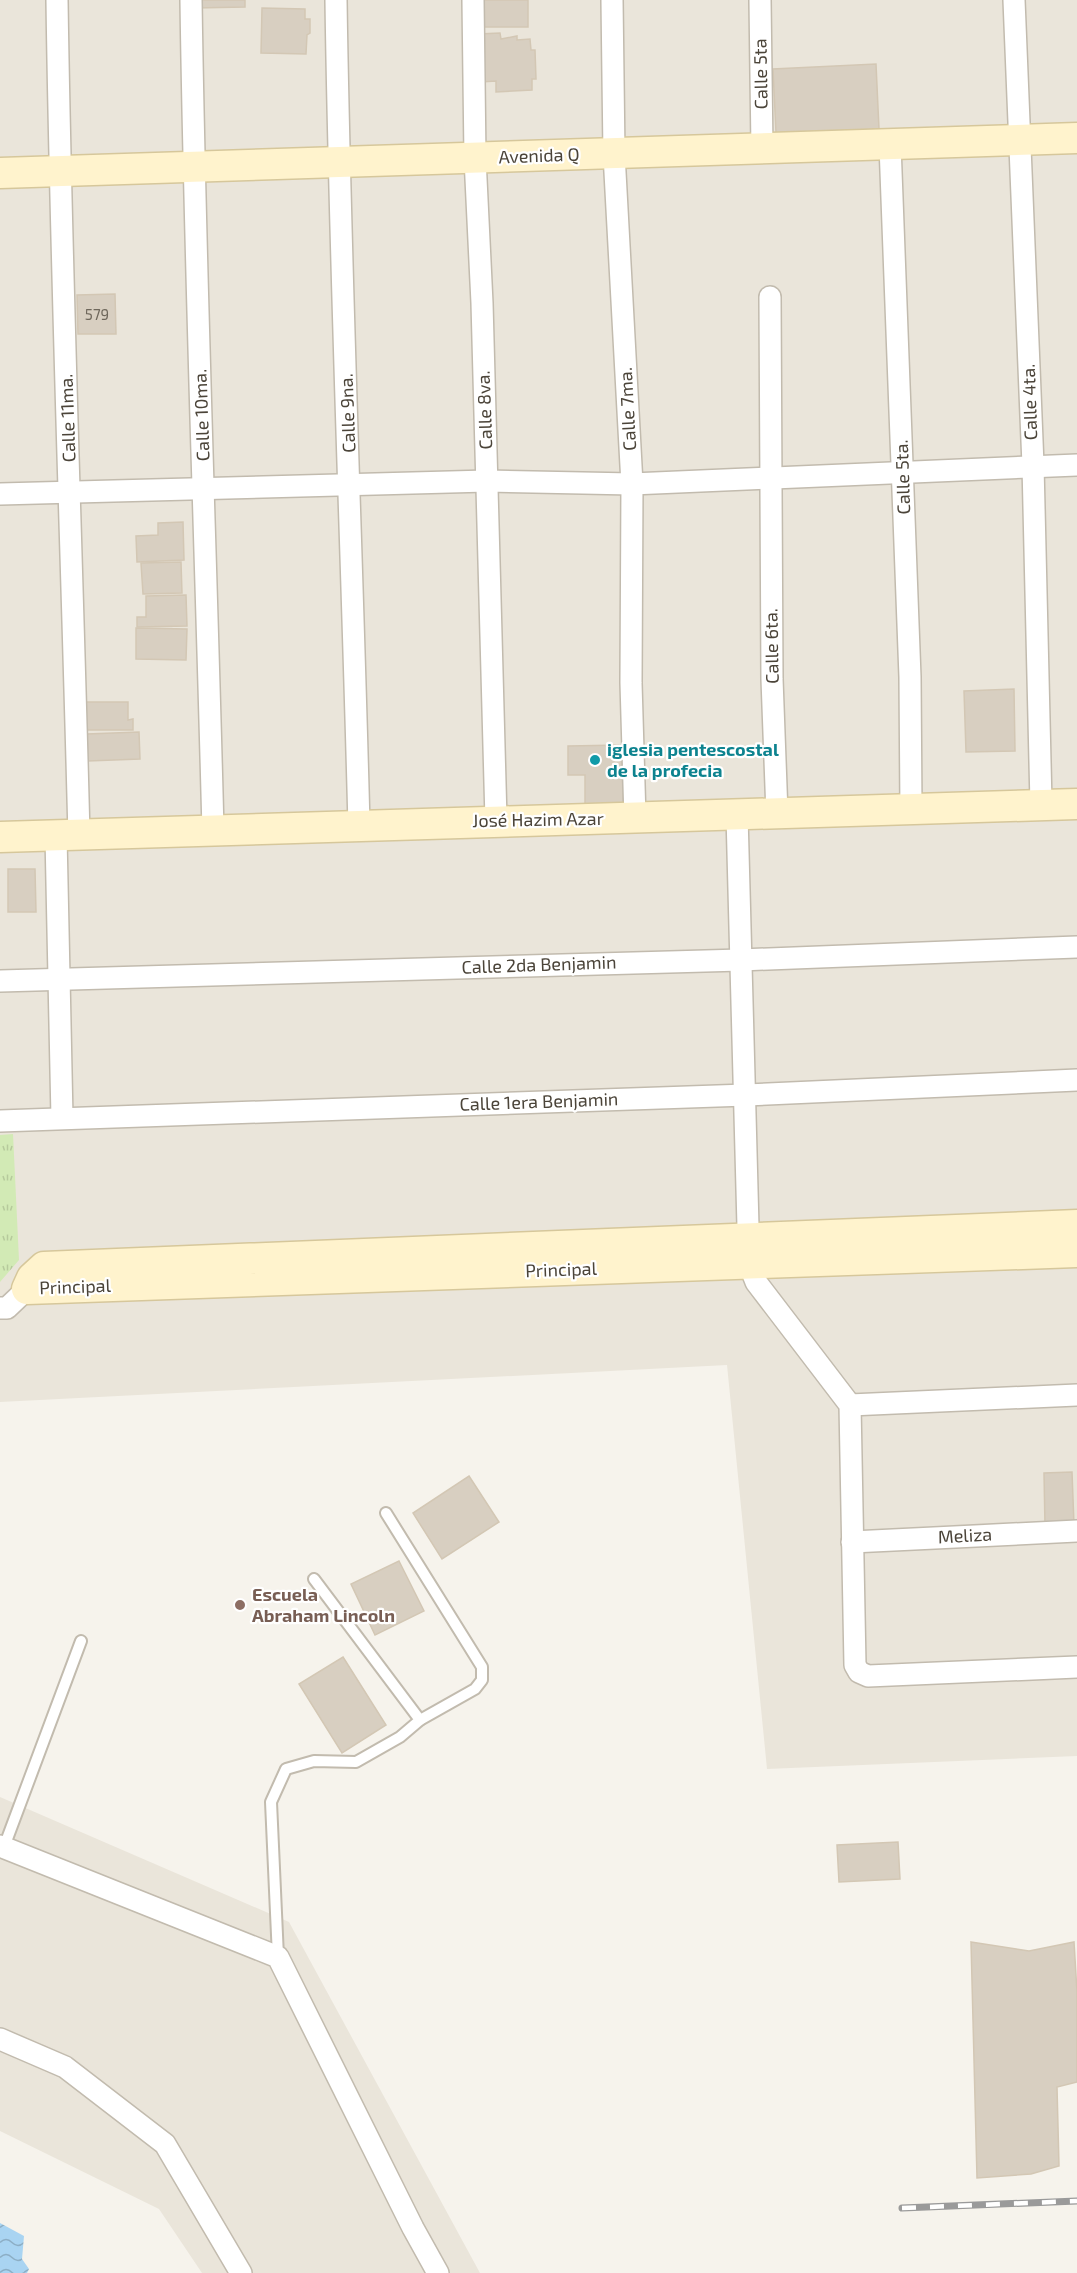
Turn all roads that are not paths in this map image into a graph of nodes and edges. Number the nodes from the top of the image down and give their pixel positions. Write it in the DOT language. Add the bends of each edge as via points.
graph roads {
  1 [pos="57,0"];
  2 [pos="191,0"];
  3 [pos="336,0"];
  4 [pos="473,0"];
  5 [pos="612,0"];
  6 [pos="760,0"];
  7 [pos="1014,0"];
  8 [pos="1077,138"];
  9 [pos="1018,139"];
  10 [pos="890,145"];
  11 [pos="762,149"];
  12 [pos="614,154"];
  13 [pos="475,158"];
  14 [pos="338,162"];
  15 [pos="194,167"];
  16 [pos="59,171"];
  17 [pos="0,173"];
  18 [pos="770,297"];
  19 [pos="1032,465"];
  20 [pos="1077,465"];
  21 [pos="903,472"];
  22 [pos="771,478"];
  23 [pos="487,481"];
  24 [pos="350,484"];
  25 [pos="632,484"];
  26 [pos="205,488"];
  27 [pos="70,492"];
  28 [pos="0,494"];
  29 [pos="1041,804"];
  30 [pos="1077,804"];
  31 [pos="911,810"];
  32 [pos="777,814"];
  33 [pos="737,815"];
  34 [pos="635,818"];
  35 [pos="495,820"];
  36 [pos="359,826"];
  37 [pos="213,831"];
  38 [pos="67,836"];
  39 [pos="0,837"];
  40 [pos="1077,947"];
  41 [pos="741,960"];
  42 [pos="59,979"];
  43 [pos="0,981"];
  44 [pos="1077,1080"];
  45 [pos="746,1095"];
  46 [pos="62,1118"];
  47 [pos="0,1121"];
  48 [pos="1077,1225"];
  49 [pos="749,1251"];
  50 [pos="1077,1252"];
  51 [pos="27,1289"];
  52 [pos="0,1308"];
  53 [pos="1077,1395"];
  54 [pos="850,1405"];
  55 [pos="386,1512"];
  56 [pos="1077,1531"];
  57 [pos="852,1542"];
  58 [pos="314,1579"];
  59 [pos="81,1641"];
  60 [pos="1077,1667"];
  61 [pos="420,1720"];
  62 [pos="2,1847"];
  63 [pos="278,1957"];
  64 [pos="0,2039"];
  65 [pos="241,2273"];
  66 [pos="438,2273"];
  1 -- 16 [label="street, Calle 11ma."];
  2 -- 15 [label="street, Calle 10ma."];
  3 -- 14 [label="street, Calle 9na."];
  4 -- 13 [label="street, Calle 8va."];
  5 -- 12 [label="street, Calle 7ma."];
  6 -- 11 [label="street, Calle 5ta"];
  7 -- 9 [label="street, Calle 4ta."];
  8 -- 9 [label="street, Avenida Q"];
  9 -- 10 [label="street, Avenida Q"];
  9 -- 19 [label="street, Calle 4ta."];
  10 -- 11 [label="street, Avenida Q"];
  10 -- 21 [label="street, Calle 5ta."];
  11 -- 12 [label="street, Avenida Q"];
  12 -- 13 [label="street, Avenida Q"];
  12 -- 25 [label="street, Calle 7ma."];
  13 -- 14 [label="street, Avenida Q"];
  13 -- 23 [label="street, Calle 8va."];
  14 -- 15 [label="street, Avenida Q"];
  14 -- 24 [label="street, Calle 9na."];
  15 -- 16 [label="street, Avenida Q"];
  15 -- 26 [label="street, Calle 10ma."];
  16 -- 17 [label="street, Avenida Q"];
  16 -- 27 [label="street, Calle 11ma."];
  18 -- 22 [label="street, Calle 6ta."];
  19 -- 20 [label="street"];
  19 -- 21 [label="street"];
  19 -- 29 [label="street, Calle 4ta."];
  21 -- 22 [label="street"];
  21 -- 31 [label="street, Calle 5ta."];
  22 -- 25 [label="street"];
  22 -- 32 [label="street, Calle 6ta."];
  23 -- 24 [label="street"];
  23 -- 25 [label="street"];
  23 -- 35 [label="street, Calle 8va."];
  24 -- 26 [label="street"];
  24 -- 36 [label="street, Calle 9na."];
  25 -- 34 [label="street, Calle 7ma."];
  26 -- 27 [label="street"];
  26 -- 37 [label="street, Calle 10ma."];
  27 -- 28 [label="street"];
  27 -- 38 [label="street, Calle 11ma."];
  29 -- 30 [label="street, José Hazim Azar"];
  29 -- 31 [label="street, José Hazim Azar"];
  31 -- 32 [label="street, José Hazim Azar"];
  32 -- 33 [label="street, José Hazim Azar"];
  33 -- 34 [label="street, José Hazim Azar"];
  33 -- 41 [label="street"];
  34 -- 35 [label="street, José Hazim Azar"];
  35 -- 36 [label="street, José Hazim Azar"];
  36 -- 37 [label="street, José Hazim Azar"];
  37 -- 38 [label="street, José Hazim Azar"];
  38 -- 39 [label="street, José Hazim Azar"];
  38 -- 42 [label="street, Calle 11ma."];
  40 -- 41 [label="street, Calle 2da Benjamin"];
  41 -- 42 [label="street, Calle 2da Benjamin"];
  41 -- 45 [label="street"];
  42 -- 43 [label="street, Calle 2da Benjamin"];
  42 -- 46 [label="street, Calle 11ma."];
  44 -- 45 [label="street, Calle 1era Benjamin"];
  45 -- 46 [label="street, Calle 1era Benjamin"];
  45 -- 49 [label="street"];
  46 -- 47 [label="street, Calle 1era Benjamin"];
  48 -- 49 [label="street, Principal"];
  49 -- 50 [label="street, Principal"];
  49 -- 51 [label="street, Principal"];
  49 -- 54 [label="street" via="756,1282"];
  51 -- 52 [label="street" via="7,1308"];
  53 -- 54 [label="street"];
  54 -- 57 [label="street"];
  55 -- 61 [label="lane" via="482,1667 482,1680 475,1689"];
  56 -- 57 [label="street, Meliza"];
  57 -- 60 [label="street" via="855,1665 859,1672 868,1676"];
  58 -- 61 [label="lane"];
  59 -- 62 [label="lane"];
  61 -- 63 [label="lane" via="400,1737 356,1762 314,1761 286,1769 271,1802"];
  62 -- 63 [label="street"];
  63 -- 66 [label="street"];
  64 -- 65 [label="street" via="65,2067 165,2144"];
}
